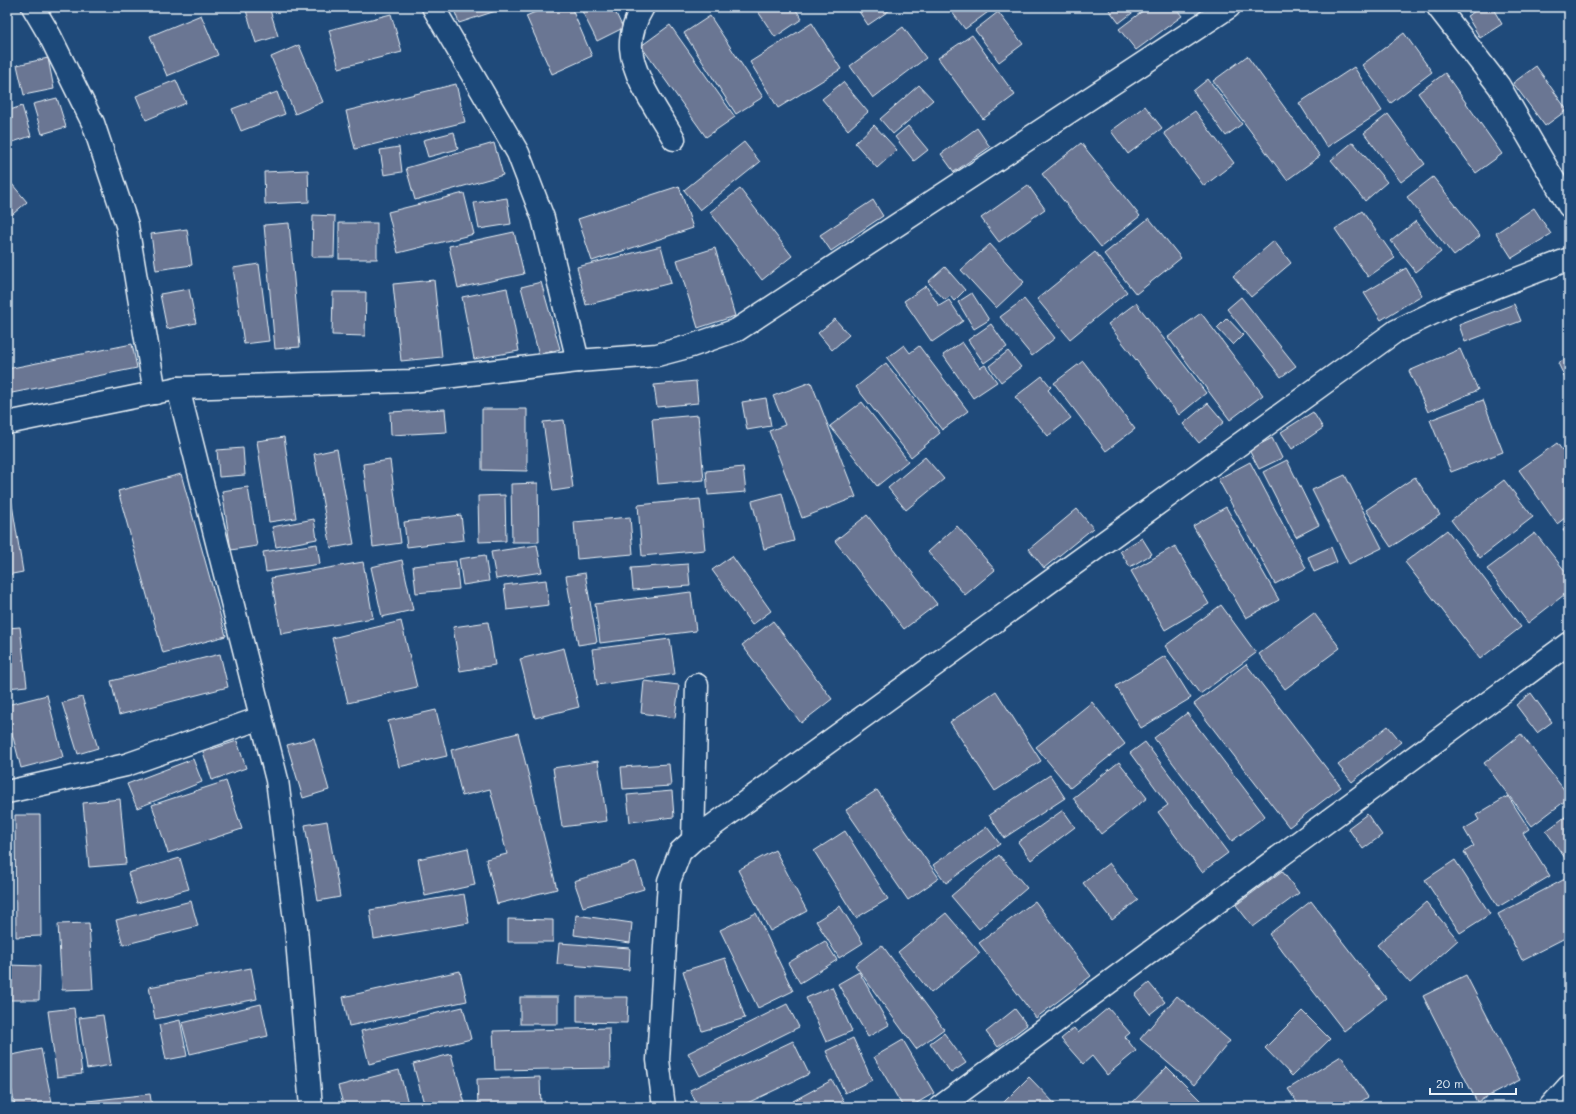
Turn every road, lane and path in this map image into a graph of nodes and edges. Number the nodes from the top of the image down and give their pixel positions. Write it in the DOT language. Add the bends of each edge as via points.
graph roads {
  1 [pos="33,7"];
  2 [pos="433,7"];
  3 [pos="643,7"];
  4 [pos="1228,7"];
  5 [pos="1438,7"];
  6 [pos="674,139"];
  7 [pos="1569,206"];
  8 [pos="1569,259"];
  9 [pos="578,361"];
  10 [pos="178,388"];
  11 [pos="155,393"];
  12 [pos="7,423"];
  13 [pos="1569,642"];
  14 [pos="697,685"];
  15 [pos="261,718"];
  16 [pos="7,792"];
  17 [pos="692,840"];
  18 [pos="1569,1086"];
  19 [pos="311,1107"];
  20 [pos="664,1107"];
  21 [pos="940,1107"];
  22 [pos="1550,1107"];
  1 -- 11 [label="street" via="93,123 127,224"];
  2 -- 9 [label="street" via="518,153 543,218"];
  3 -- 6 [label="street" via="634,26 630,47 636,72"];
  4 -- 9 [label="street" via="737,330 656,355"];
  5 -- 7 [label="street" via="1499,86"];
  8 -- 17 [label="street" via="1454,303 1396,331"];
  9 -- 10 [label="street" via="412,381"];
  10 -- 11 [label="street"];
  10 -- 15 [label="street"];
  11 -- 12 [label="street"];
  13 -- 21 [label="street"];
  14 -- 17 [label="street"];
  15 -- 16 [label="street" via="126,765"];
  15 -- 19 [label="street" via="277,780 293,905"];
  17 -- 20 [label="street" via="680,852 669,882 658,1060"];
  18 -- 22 [label="street"];
}
